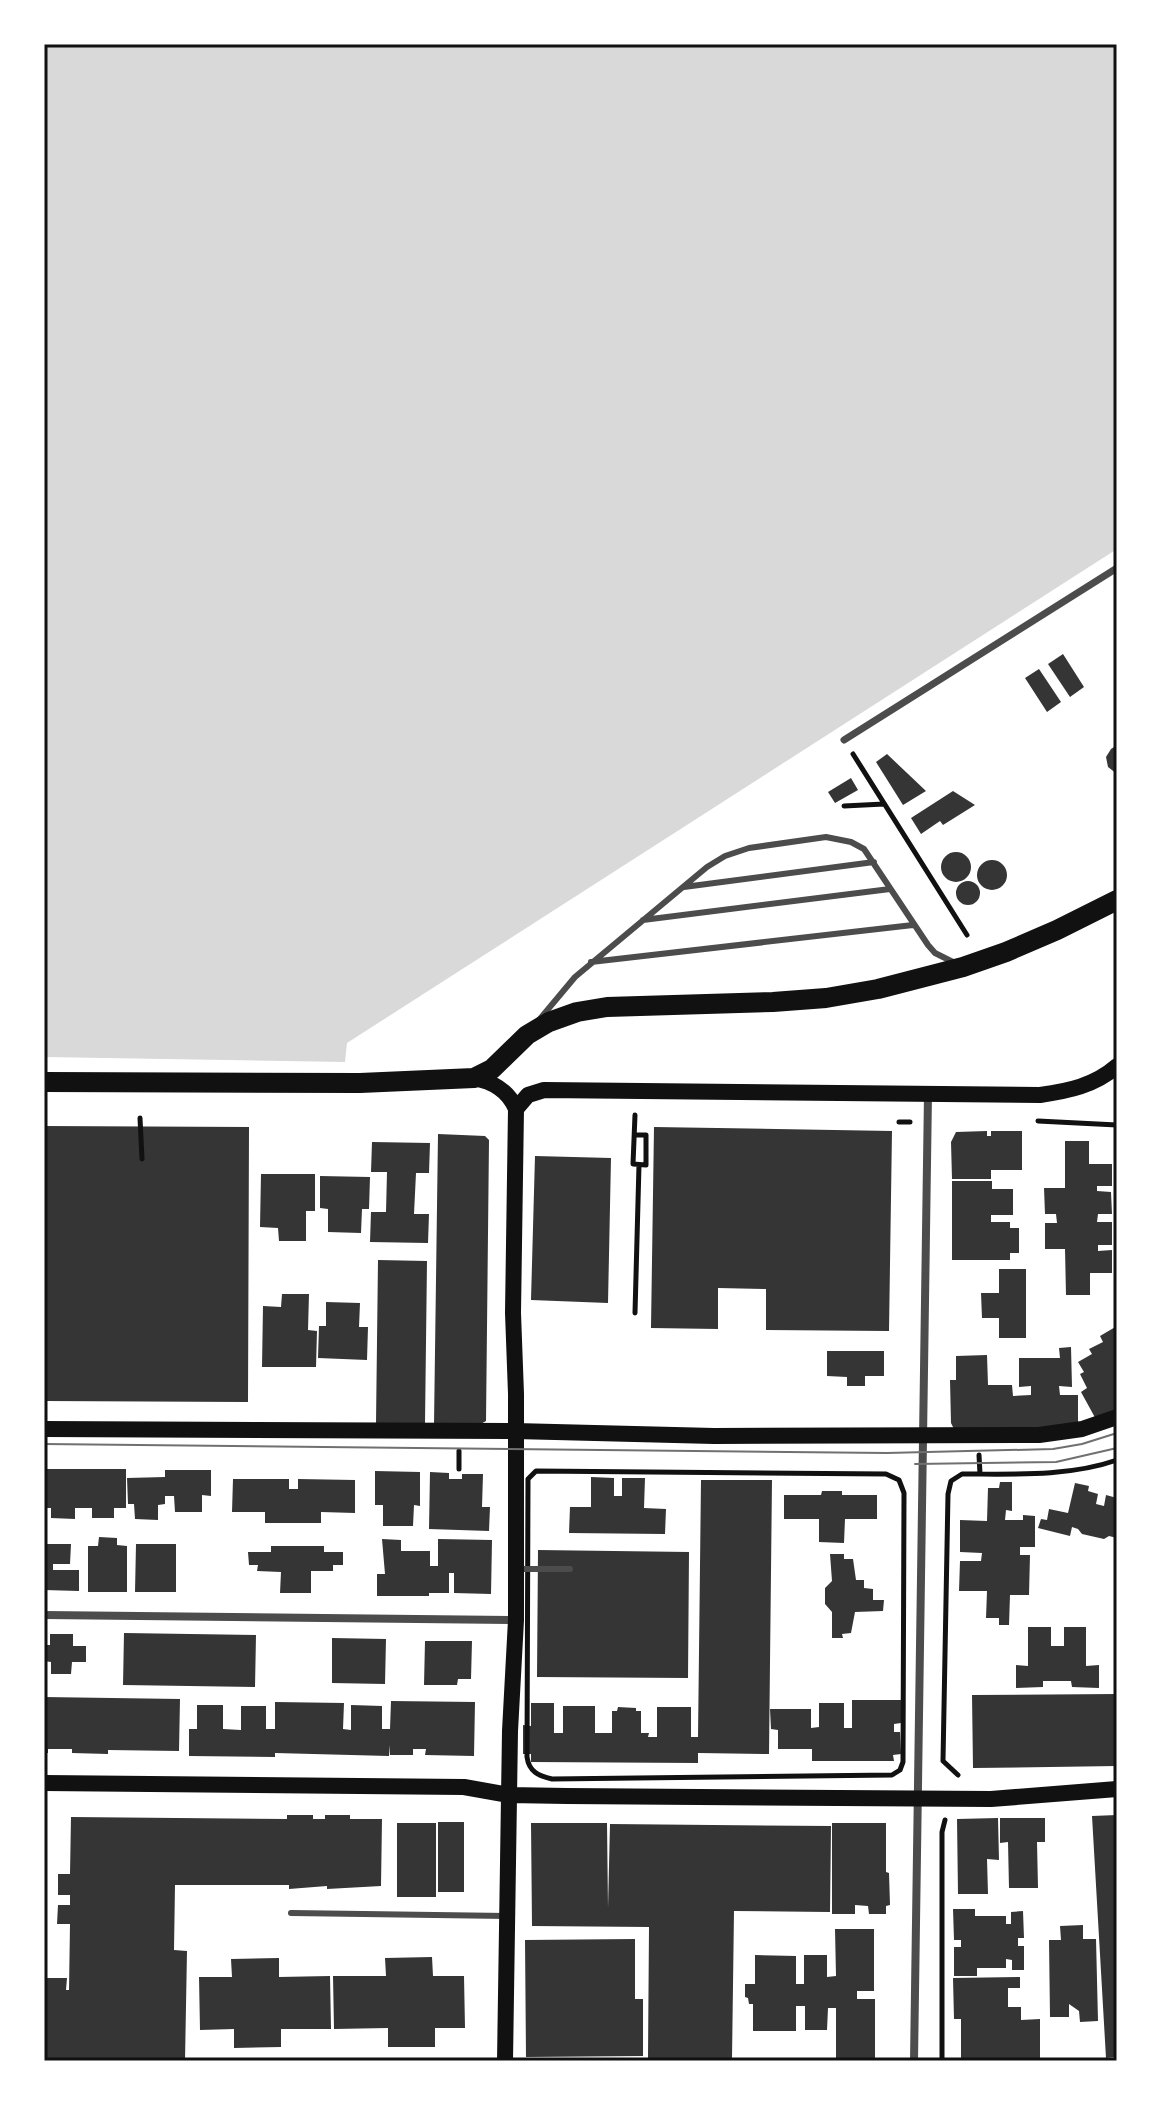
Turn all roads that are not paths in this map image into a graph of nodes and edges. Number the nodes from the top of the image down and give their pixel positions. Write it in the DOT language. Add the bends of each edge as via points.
graph roads {
  1 [pos="1117,568"];
  2 [pos="844,740"];
  3 [pos="874,862"];
  4 [pos="680,887"];
  5 [pos="890,889"];
  6 [pos="1117,900"];
  7 [pos="643,920"];
  8 [pos="913,925"];
  9 [pos="591,962"];
  10 [pos="963,967"];
  11 [pos="527,1035"];
  12 [pos="1117,1066"];
  13 [pos="474,1078"];
  14 [pos="44,1082"];
  15 [pos="928,1092"];
  16 [pos="516,1109"];
  17 [pos="1117,1417"];
  18 [pos="44,1429"];
  19 [pos="515,1431"];
  20 [pos="923,1436"];
  21 [pos="522,1569"];
  22 [pos="570,1569"];
  23 [pos="44,1615"];
  24 [pos="516,1620"];
  25 [pos="44,1783"];
  26 [pos="1117,1789"];
  27 [pos="509,1795"];
  28 [pos="919,1798"];
  29 [pos="291,1913"];
  30 [pos="508,1916"];
  31 [pos="505,2061"];
  32 [pos="914,2061"];
  1 -- 2 [label="street"];
  3 -- 4 [label="lane"];
  3 -- 4 [label="lane" via="851,842 826,837 725,856"];
  3 -- 5 [label="lane"];
  4 -- 7 [label="lane"];
  5 -- 7 [label="lane"];
  5 -- 8 [label="lane"];
  6 -- 10 [label="main road"];
  7 -- 9 [label="lane"];
  8 -- 9 [label="lane"];
  8 -- 10 [label="lane" via="935,953"];
  9 -- 11 [label="lane"];
  10 -- 11 [label="main road" via="826,998 607,1007 577,1012"];
  11 -- 13 [label="main road" via="492,1069"];
  12 -- 15 [label="main road" via="1092,1083 1040,1095"];
  13 -- 14 [label="main road"];
  13 -- 16 [label="main road" via="502,1089"];
  15 -- 16 [label="main road" via="544,1090 528,1095"];
  15 -- 20 [label="street"];
  16 -- 19 [label="main road"];
  17 -- 20 [label="main road" via="1039,1435"];
  18 -- 19 [label="main road"];
  19 -- 20 [label="main road"];
  19 -- 21 [label="main road"];
  20 -- 28 [label="street"];
  21 -- 22 [label="lane"];
  21 -- 24 [label="main road"];
  23 -- 24 [label="street"];
  24 -- 27 [label="main road"];
  25 -- 27 [label="main road" via="464,1787"];
  26 -- 28 [label="main road" via="991,1799"];
  27 -- 28 [label="main road"];
  27 -- 30 [label="main road"];
  28 -- 32 [label="street"];
  29 -- 30 [label="lane"];
  30 -- 31 [label="main road"];
}
